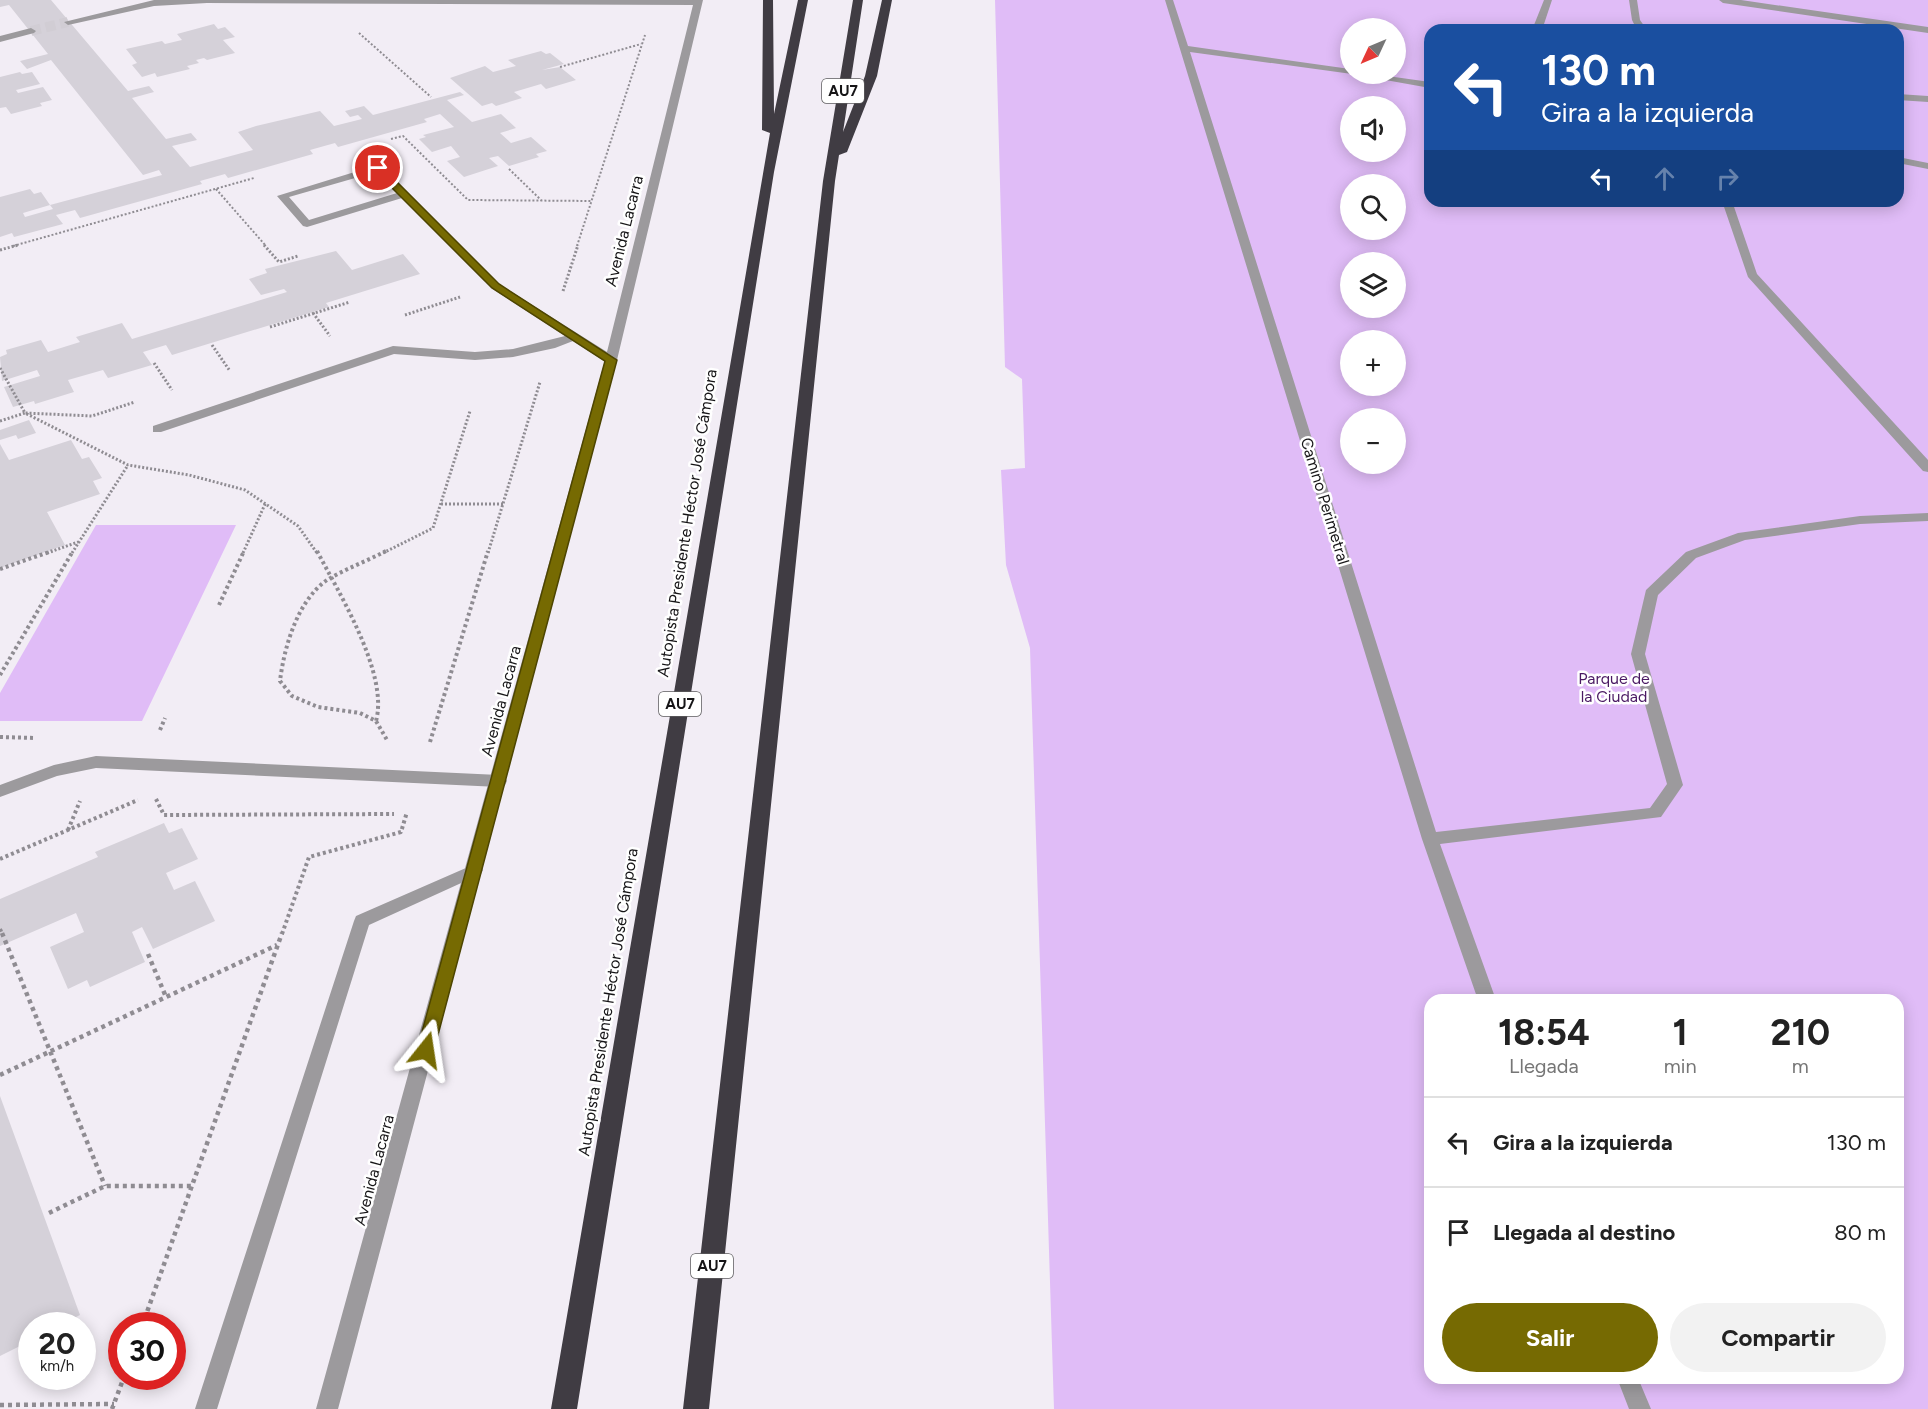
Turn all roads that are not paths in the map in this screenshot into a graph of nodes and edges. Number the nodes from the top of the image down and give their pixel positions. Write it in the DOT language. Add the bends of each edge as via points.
graph roads {
  1 [pos="768,0"];
  2 [pos="803,0"];
  3 [pos="858,0"];
  4 [pos="887,0"];
  5 [pos="1169,0"];
  6 [pos="1548,0"];
  7 [pos="1633,0"];
  8 [pos="1723,0"];
  9 [pos="699,1"];
  10 [pos="68,22"];
  11 [pos="1539,24"];
  12 [pos="1638,24"];
  13 [pos="1887,24"];
  14 [pos="1904,26"];
  15 [pos="1928,30"];
  16 [pos="31,31"];
  17 [pos="0,39"];
  18 [pos="1184,48"];
  19 [pos="1340,71"];
  20 [pos="1406,81"];
  21 [pos="1424,84"];
  22 [pos="1904,97"];
  23 [pos="1928,99"];
  24 [pos="1904,161"];
  25 [pos="1928,166"];
  26 [pos="768,172"];
  27 [pos="829,181"];
  28 [pos="404,194"];
  29 [pos="1730,207"];
  30 [pos="575,336"];
  31 [pos="611,360"];
  32 [pos="157,429"];
  33 [pos="1928,468"];
  34 [pos="1928,517"];
  35 [pos="499,781"];
  36 [pos="0,791"];
  37 [pos="1430,839"];
  38 [pos="475,870"];
  39 [pos="1485,994"];
  40 [pos="1630,1384"];
  41 [pos="206,1409"];
  42 [pos="327,1409"];
  43 [pos="564,1409"];
  44 [pos="696,1409"];
  45 [pos="1640,1409"];
  1 -- 26 [label="highway"];
  2 -- 26 [label="highway, Autopista Presidente Héctor José Cámpora / AU7"];
  3 -- 27 [label="highway, AU7"];
  4 -- 27 [label="highway" via="871,76"];
  5 -- 18 [label="street, Camino Perimetral"];
  6 -- 11 [label="street"];
  7 -- 12 [label="street"];
  8 -- 13 [label="street"];
  9 -- 10 [label="street" via="207,0 154,3"];
  9 -- 31 [label="street, Avenida Lacarra"];
  14 -- 15 [label="street"];
  16 -- 17 [label="street"];
  18 -- 19 [label="street"];
  18 -- 37 [label="street, Camino Perimetral"];
  20 -- 21 [label="street"];
  22 -- 23 [label="street"];
  24 -- 25 [label="street"];
  26 -- 43 [label="highway, Autopista Presidente Héctor José Cámpora / AU7"];
  27 -- 44 [label="highway, AU7"];
  28 -- 28 [label="street" via="378,168 282,195 307,224"];
  28 -- 30 [label="street" via="495,286"];
  29 -- 33 [label="street" via="1741,252 1752,275"];
  30 -- 31 [label="street"];
  30 -- 32 [label="street" via="513,353 475,356 393,350"];
  31 -- 35 [label="street, Avenida Lacarra"];
  34 -- 37 [label="street" via="1860,520 1743,536 1691,555 1651,593 1638,654 1676,785 1655,813"];
  35 -- 36 [label="street" via="96,762 54,771"];
  35 -- 38 [label="street, Avenida Lacarra"];
  37 -- 39 [label="street, Camino Perimetral"];
  38 -- 41 [label="street" via="362,921"];
  38 -- 42 [label="street, Avenida Lacarra"];
  40 -- 45 [label="street"];
}
